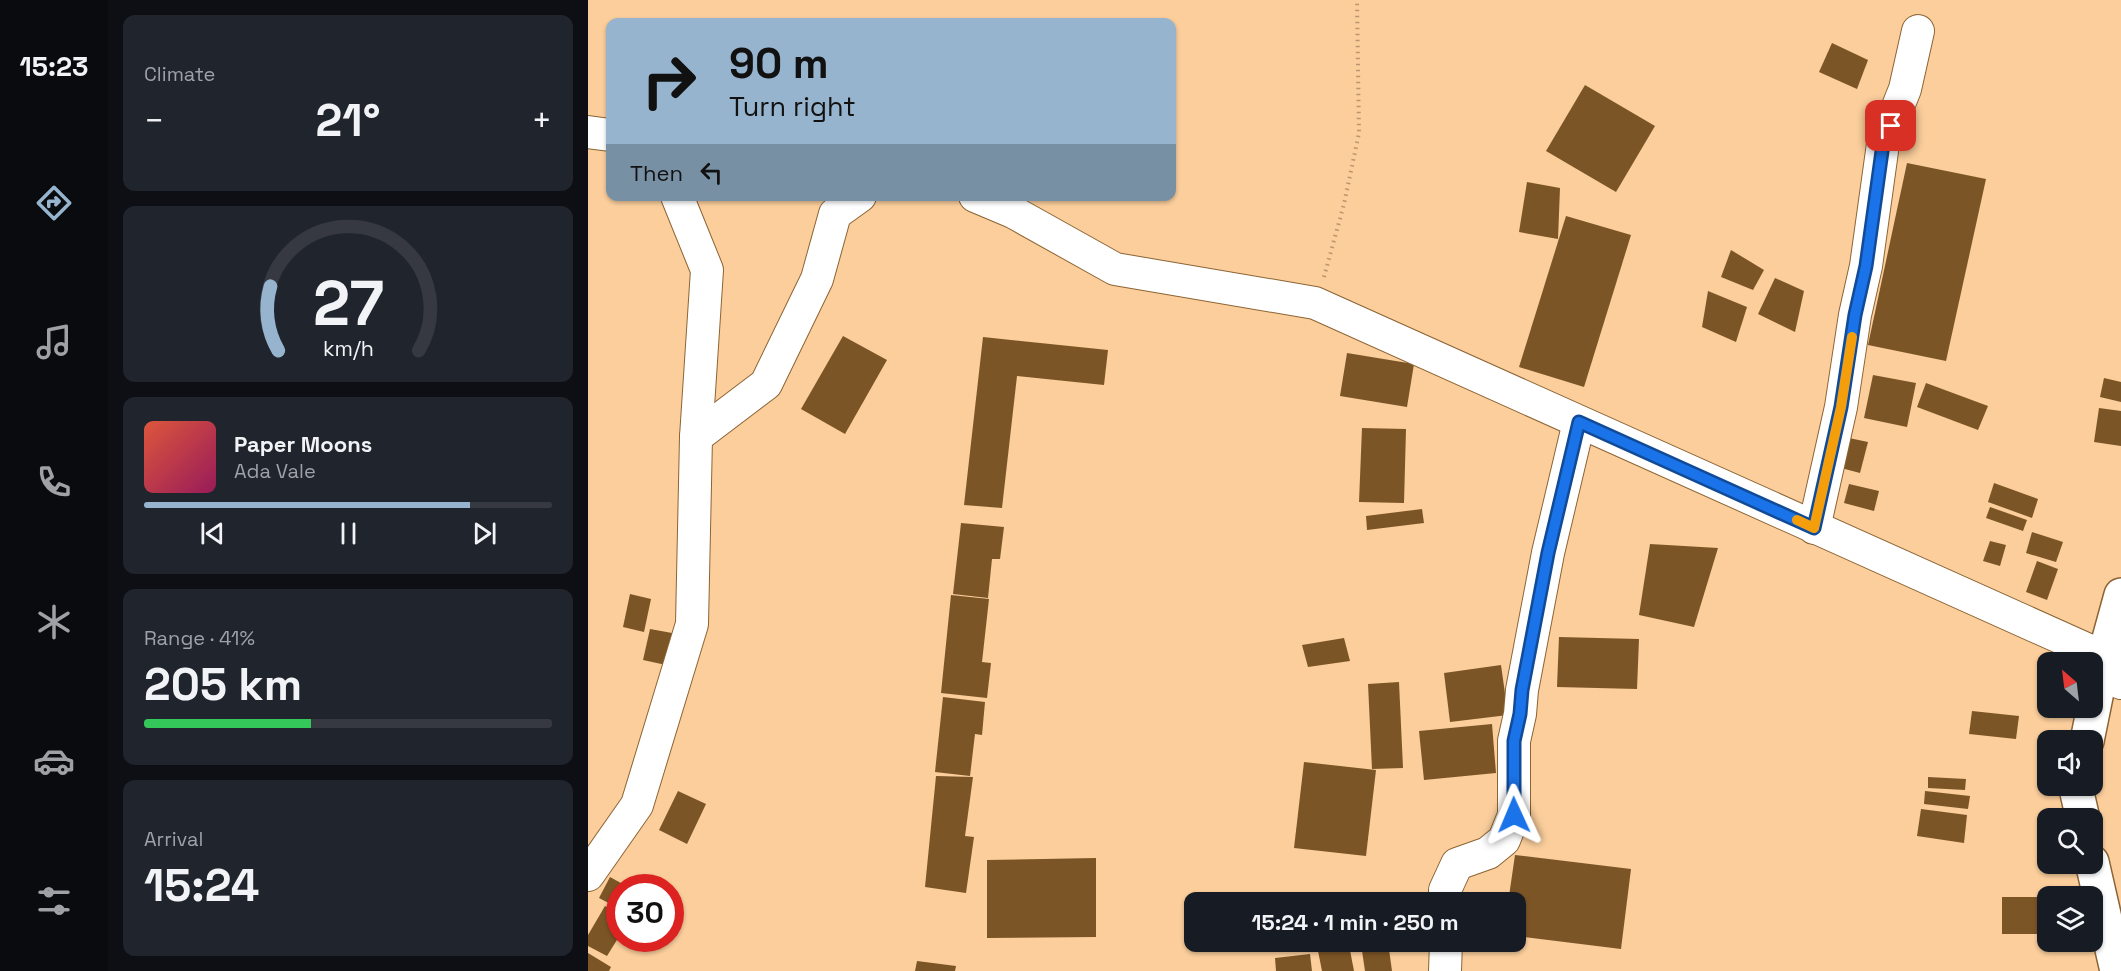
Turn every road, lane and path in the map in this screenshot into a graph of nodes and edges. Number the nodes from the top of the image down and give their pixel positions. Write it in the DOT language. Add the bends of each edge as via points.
graph roads {
  1 [pos="1357,0"];
  2 [pos="1918,31"];
  3 [pos="588,132"];
  4 [pos="606,134"];
  5 [pos="679,201"];
  6 [pos="853,201"];
  7 [pos="987,201"];
  8 [pos="1315,303"];
  9 [pos="1579,422"];
  10 [pos="696,436"];
  11 [pos="1814,528"];
  12 [pos="2121,595"];
  13 [pos="2113,670"];
  14 [pos="2092,730"];
  15 [pos="2095,874"];
  16 [pos="588,875"];
  17 [pos="1445,892"];
  18 [pos="1446,952"];
  19 [pos="1445,971"];
  20 [pos="2117,971"];
  1 -- 8 [label="path" via="1359,133 1344,204"];
  2 -- 11 [label="street" via="1905,89 1883,144 1841,407"];
  3 -- 4 [label="street"];
  5 -- 10 [label="street" via="707,270"];
  6 -- 10 [label="street" via="834,214 817,279 766,384"];
  7 -- 8 [label="street" via="1115,269"];
  8 -- 9 [label="street"];
  9 -- 11 [label="street"];
  9 -- 17 [label="street" via="1548,553 1522,690 1514,741 1514,815 1504,840 1488,853 1457,864"];
  10 -- 16 [label="street" via="692,624 637,805"];
  11 -- 13 [label="street"];
  12 -- 13 [label="street"];
  13 -- 14 [label="street"];
  15 -- 20 [label="street"];
  18 -- 19 [label="street"];
}
